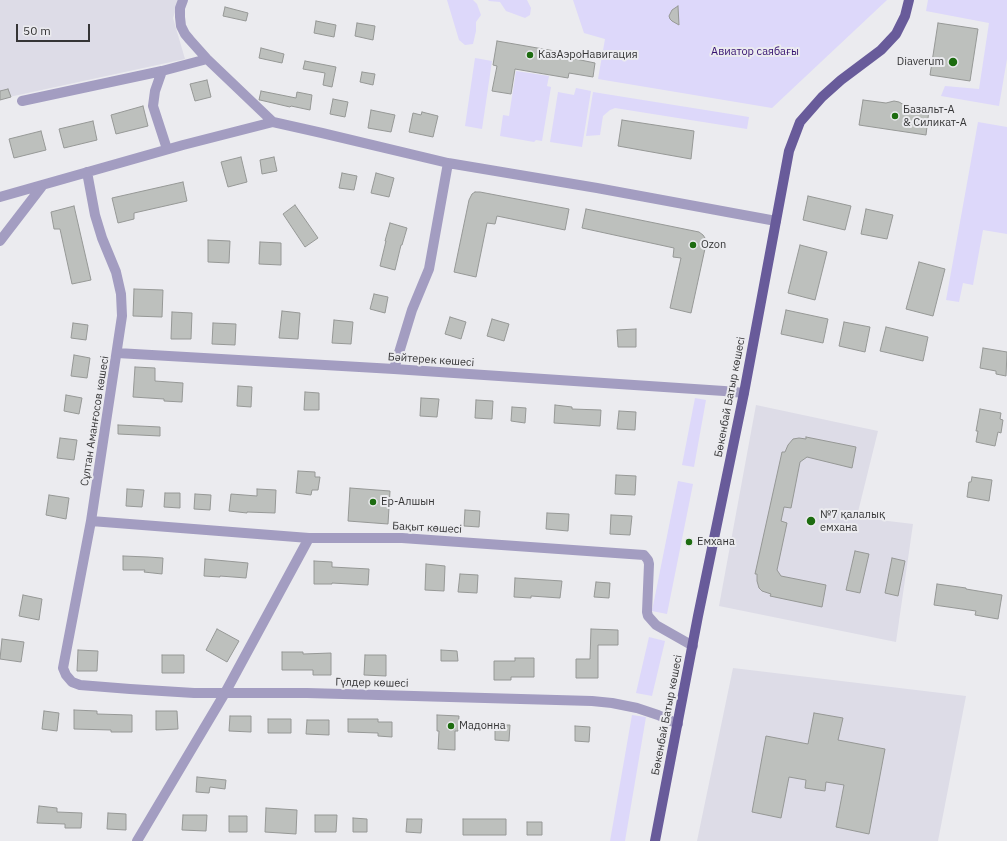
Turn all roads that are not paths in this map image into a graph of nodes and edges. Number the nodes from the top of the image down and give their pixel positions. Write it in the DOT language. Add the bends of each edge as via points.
graph roads {
  1 [pos="183,0"];
  2 [pos="909,0"];
  3 [pos="207,59"];
  4 [pos="162,71"];
  5 [pos="22,101"];
  6 [pos="274,122"];
  7 [pos="167,149"];
  8 [pos="448,163"];
  9 [pos="87,172"];
  10 [pos="43,185"];
  11 [pos="0,196"];
  12 [pos="776,220"];
  13 [pos="0,241"];
  14 [pos="117,353"];
  15 [pos="394,369"];
  16 [pos="744,393"];
  17 [pos="91,521"];
  18 [pos="309,538"];
  19 [pos="693,646"];
  20 [pos="66,675"];
  21 [pos="225,693"];
  22 [pos="678,724"];
  23 [pos="137,841"];
  24 [pos="655,841"];
  1 -- 3 [label="street" via="180,8 181,26"];
  2 -- 12 [label="main road, Бөкенбай Батыр көшесі" via="896,34 881,50 822,97 800,122 789,151"];
  3 -- 4 [label="street"];
  3 -- 6 [label="street"];
  4 -- 5 [label="street"];
  4 -- 7 [label="street" via="153,106"];
  6 -- 7 [label="street"];
  6 -- 8 [label="street"];
  7 -- 9 [label="street"];
  8 -- 12 [label="street"];
  8 -- 15 [label="street" via="429,269 412,310"];
  9 -- 10 [label="street"];
  9 -- 14 [label="street, Сұлтан Аманғосов көшесі" via="95,215 116,272 121,294 122,316"];
  10 -- 11 [label="street"];
  10 -- 13 [label="street"];
  12 -- 16 [label="main road, Бөкенбай Батыр көшесі"];
  14 -- 15 [label="street, Бәйтерек көшесі"];
  14 -- 17 [label="street, Сұлтан Аманғосов көшесі"];
  15 -- 16 [label="street, Бәйтерек көшесі"];
  16 -- 19 [label="main road, Бөкенбай Батыр көшесі"];
  17 -- 18 [label="street, Бақыт көшесі"];
  17 -- 20 [label="street, Сұлтан Аманғосов көшесі" via="63,668"];
  18 -- 19 [label="street, Бақыт көшесі" via="402,538 644,555 649,564 648,616 656,625"];
  18 -- 21 [label="street"];
  19 -- 22 [label="main road, Бөкенбай Батыр көшесі"];
  20 -- 21 [label="street, Гүлдер көшесі" via="72,682 80,685"];
  21 -- 22 [label="street, Гүлдер көшесі" via="592,701 637,708"];
  21 -- 23 [label="street"];
  22 -- 24 [label="main road, Бөкенбай Батыр көшесі"];
}
